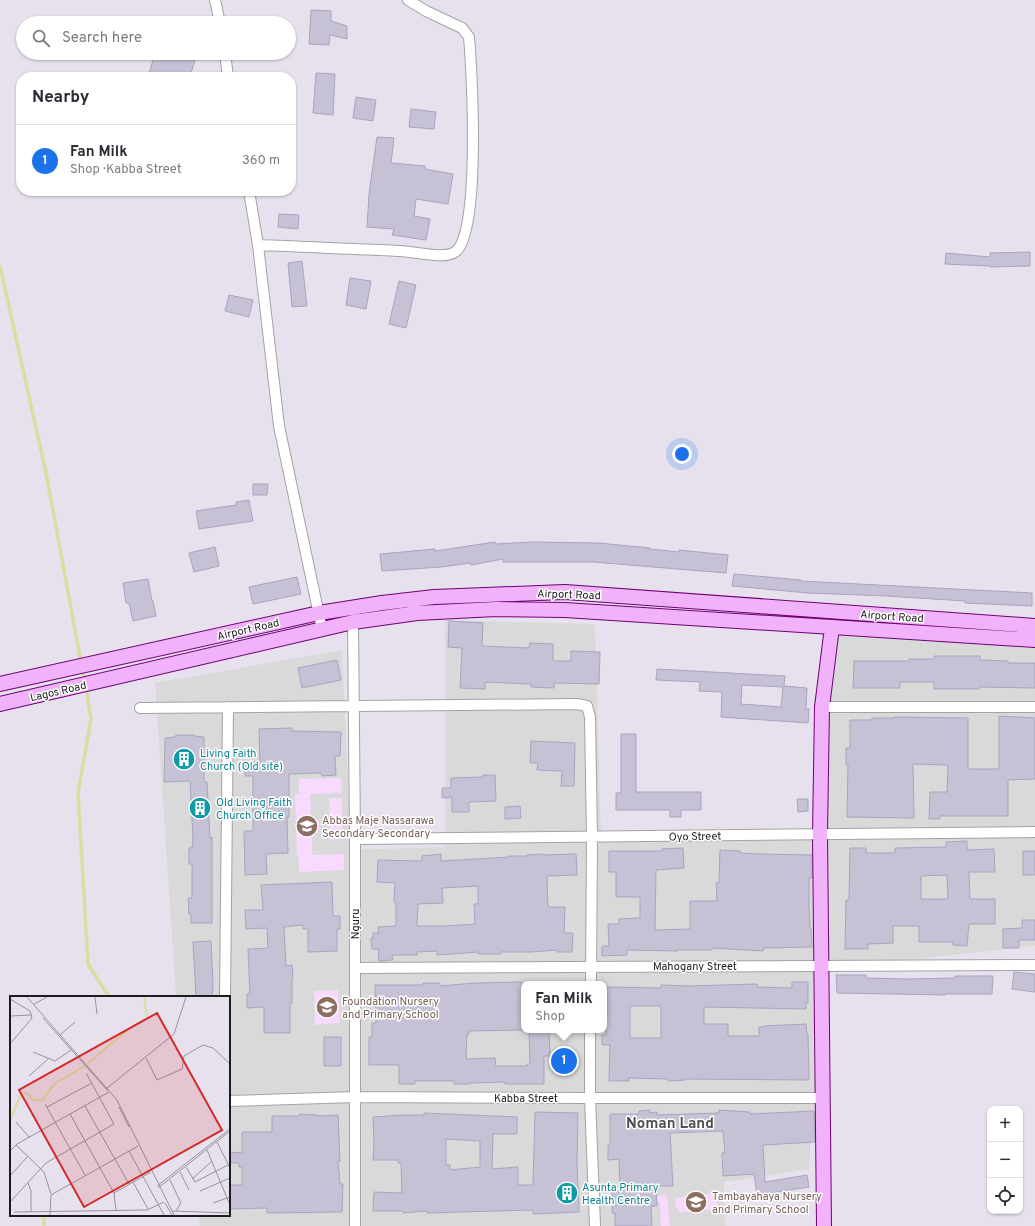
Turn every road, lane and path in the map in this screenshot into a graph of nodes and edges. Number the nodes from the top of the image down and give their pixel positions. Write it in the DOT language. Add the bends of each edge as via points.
graph roads {
  1 [pos="215,0"];
  2 [pos="408,0"];
  3 [pos="218,16"];
  4 [pos="227,60"];
  5 [pos="228,72"];
  6 [pos="250,196"];
  7 [pos="258,245"];
  8 [pos="319,613"];
  9 [pos="353,622"];
  10 [pos="1035,626"];
  11 [pos="832,627"];
  12 [pos="322,629"];
  13 [pos="1035,640"];
  14 [pos="109,661"];
  15 [pos="116,678"];
  16 [pos="0,684"];
  17 [pos="0,704"];
  18 [pos="354,706"];
  19 [pos="228,707"];
  20 [pos="822,707"];
  21 [pos="1035,707"];
  22 [pos="140,708"];
  23 [pos="1035,832"];
  24 [pos="820,834"];
  25 [pos="592,837"];
  26 [pos="355,839"];
  27 [pos="591,965"];
  28 [pos="1035,965"];
  29 [pos="821,966"];
  30 [pos="355,968"];
  31 [pos="591,981"];
  32 [pos="225,996"];
  33 [pos="590,1033"];
  34 [pos="355,1097"];
  35 [pos="590,1098"];
  36 [pos="823,1098"];
  37 [pos="230,1101"];
  38 [pos="355,1226"];
  39 [pos="595,1226"];
  40 [pos="824,1226"];
  1 -- 3 [label="street"];
  2 -- 7 [label="street" via="462,28 469,37 473,172 468,224 456,252 449,255 434,255 404,251"];
  4 -- 5 [label="street"];
  6 -- 7 [label="street"];
  7 -- 8 [label="street" via="280,426"];
  8 -- 10 [label="main road, Airport Road" via="382,602 434,597 565,592"];
  8 -- 12 [label="street"];
  8 -- 14 [label="main road, Airport Road"];
  9 -- 11 [label="main road, Airport Road" via="416,613 496,609 565,610"];
  9 -- 12 [label="main road, Airport Road"];
  9 -- 18 [label="street, Nguru"];
  11 -- 13 [label="main road, Airport Road"];
  11 -- 20 [label="main road"];
  12 -- 15 [label="main road, Airport Road"];
  14 -- 16 [label="main road, Lagos Road"];
  15 -- 17 [label="main road, Lagos Road"];
  18 -- 19 [label="street"];
  18 -- 25 [label="street" via="587,706 590,716"];
  18 -- 26 [label="street, Nguru"];
  19 -- 22 [label="street"];
  19 -- 32 [label="street"];
  20 -- 21 [label="street"];
  20 -- 24 [label="main road"];
  23 -- 24 [label="street, Oyo Street"];
  24 -- 25 [label="street, Oyo Street"];
  24 -- 29 [label="main road"];
  25 -- 26 [label="street, Oyo Street"];
  25 -- 27 [label="street"];
  26 -- 30 [label="street, Nguru"];
  27 -- 29 [label="street, Mahogany Street"];
  27 -- 30 [label="street, Mahogany Street"];
  27 -- 31 [label="street"];
  28 -- 29 [label="street, Mahogany Street"];
  29 -- 36 [label="main road"];
  30 -- 34 [label="street, Nguru"];
  33 -- 35 [label="street"];
  34 -- 35 [label="street, Kabba Street"];
  34 -- 37 [label="street, Kabba Street"];
  34 -- 38 [label="street, Nguru"];
  35 -- 36 [label="street, Kabba Street"];
  35 -- 39 [label="street"];
  36 -- 40 [label="main road"];
}
